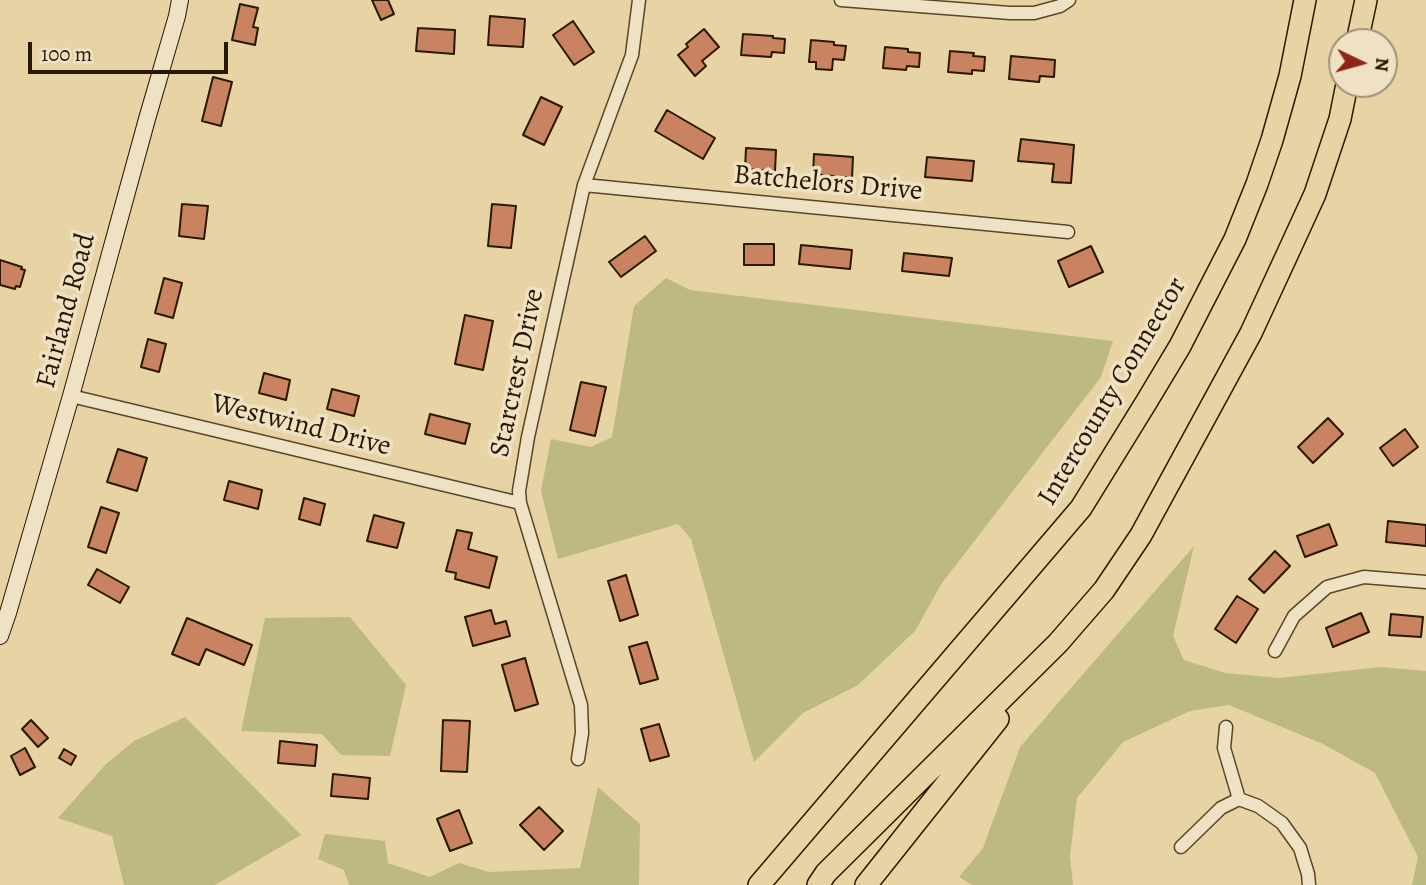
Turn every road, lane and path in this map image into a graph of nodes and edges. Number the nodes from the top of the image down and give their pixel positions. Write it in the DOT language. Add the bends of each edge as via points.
graph roads {
  1 [pos="180,0"];
  2 [pos="639,0"];
  3 [pos="841,0"];
  4 [pos="1069,0"];
  5 [pos="1305,0"];
  6 [pos="1366,0"];
  7 [pos="1360,28"];
  8 [pos="1344,98"];
  9 [pos="584,185"];
  10 [pos="1068,232"];
  11 [pos="71,396"];
  12 [pos="520,503"];
  13 [pos="1426,582"];
  14 [pos="0,636"];
  15 [pos="1058,643"];
  16 [pos="1275,651"];
  17 [pos="1226,726"];
  18 [pos="579,759"];
  19 [pos="1239,799"];
  20 [pos="1181,847"];
  21 [pos="761,882"];
  22 [pos="818,885"];
  23 [pos="866,885"];
  24 [pos="1309,885"];
  1 -- 11 [label="main road, Fairland Road"];
  2 -- 9 [label="street, Starcrest Drive" via="632,55"];
  3 -- 4 [label="street" via="1010,13 1034,12"];
  5 -- 21 [label="highway, Intercounty Connector" via="1290,76 1257,184 1186,335 1141,411 1080,508"];
  6 -- 7 [label="highway"];
  8 -- 15 [label="highway" via="1315,194 1251,332 1141,535 1104,590"];
  9 -- 10 [label="street, Batchelors Drive"];
  9 -- 12 [label="street, Starcrest Drive" via="528,438"];
  11 -- 12 [label="street, Westwind Drive"];
  11 -- 14 [label="main road, Fairland Road"];
  12 -- 18 [label="street, Starcrest Drive" via="581,705"];
  13 -- 16 [label="street" via="1364,577 1327,587 1294,616"];
  15 -- 22 [label="highway"];
  15 -- 23 [label="highway"];
  17 -- 19 [label="street" via="1224,748"];
  19 -- 20 [label="street" via="1222,808"];
  19 -- 24 [label="street" via="1282,823 1300,848"];
}
